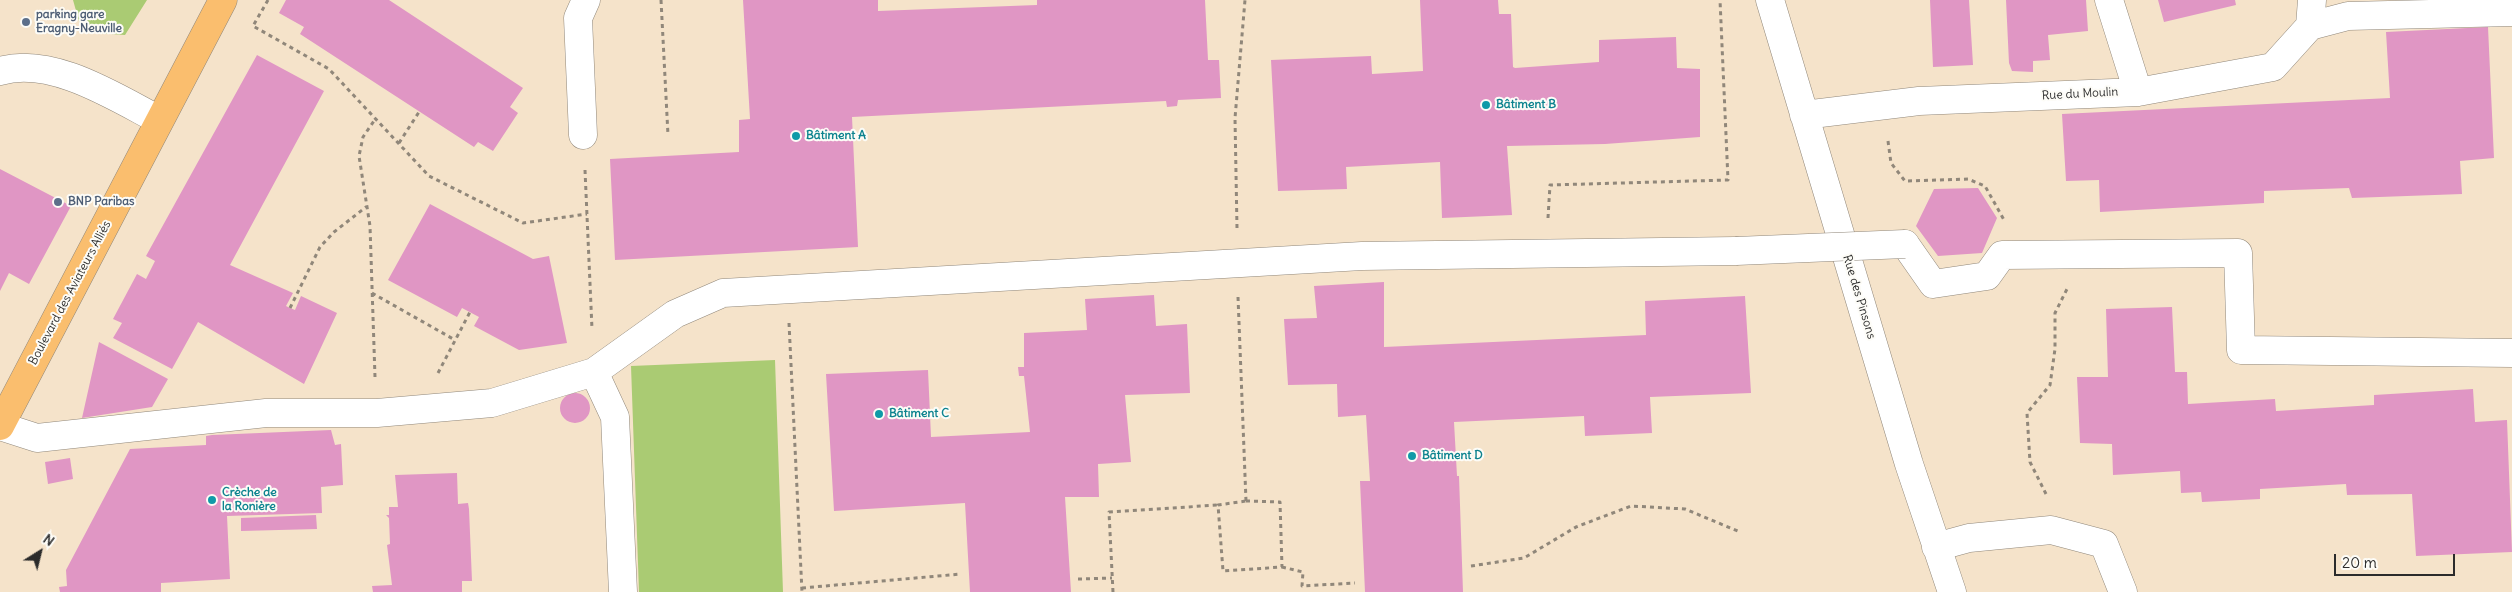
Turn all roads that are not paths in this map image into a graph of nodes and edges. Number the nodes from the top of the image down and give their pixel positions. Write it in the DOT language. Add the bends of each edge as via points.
graph roads {
  1 [pos="223,0"];
  2 [pos="586,0"];
  3 [pos="1770,0"];
  4 [pos="2109,0"];
  5 [pos="2512,12"];
  6 [pos="2311,13"];
  7 [pos="0,71"];
  8 [pos="2138,92"];
  9 [pos="1804,115"];
  10 [pos="159,120"];
  11 [pos="583,135"];
  12 [pos="2512,353"];
  13 [pos="594,372"];
  14 [pos="0,426"];
  15 [pos="1936,547"];
  16 [pos="623,592"];
  17 [pos="1952,592"];
  18 [pos="2123,592"];
  1 -- 10 [label="main road, Boulevard des Aviateurs Alliés"];
  2 -- 11 [label="street" via="578,18"];
  3 -- 9 [label="street, Rue des Pinsons"];
  4 -- 8 [label="street"];
  5 -- 6 [label="street" via="2348,16"];
  6 -- 8 [label="street, Rue du Moulin" via="2273,67"];
  7 -- 10 [label="street" via="42,69 79,80"];
  8 -- 9 [label="street, Rue du Moulin" via="1919,101"];
  9 -- 15 [label="street, Rue des Pinsons"];
  10 -- 14 [label="main road, Boulevard des Aviateurs Alliés"];
  12 -- 13 [label="street, bridge" via="2241,350 2238,253 2002,255 1987,276 1933,284 1905,244 1736,251 1362,256 723,293 675,314"];
  13 -- 14 [label="street" via="492,403 377,413 266,413 37,438"];
  13 -- 16 [label="street" via="615,418"];
  15 -- 17 [label="street, Rue des Pinsons"];
  15 -- 18 [label="street" via="1969,538 2051,530 2104,544"];
}
